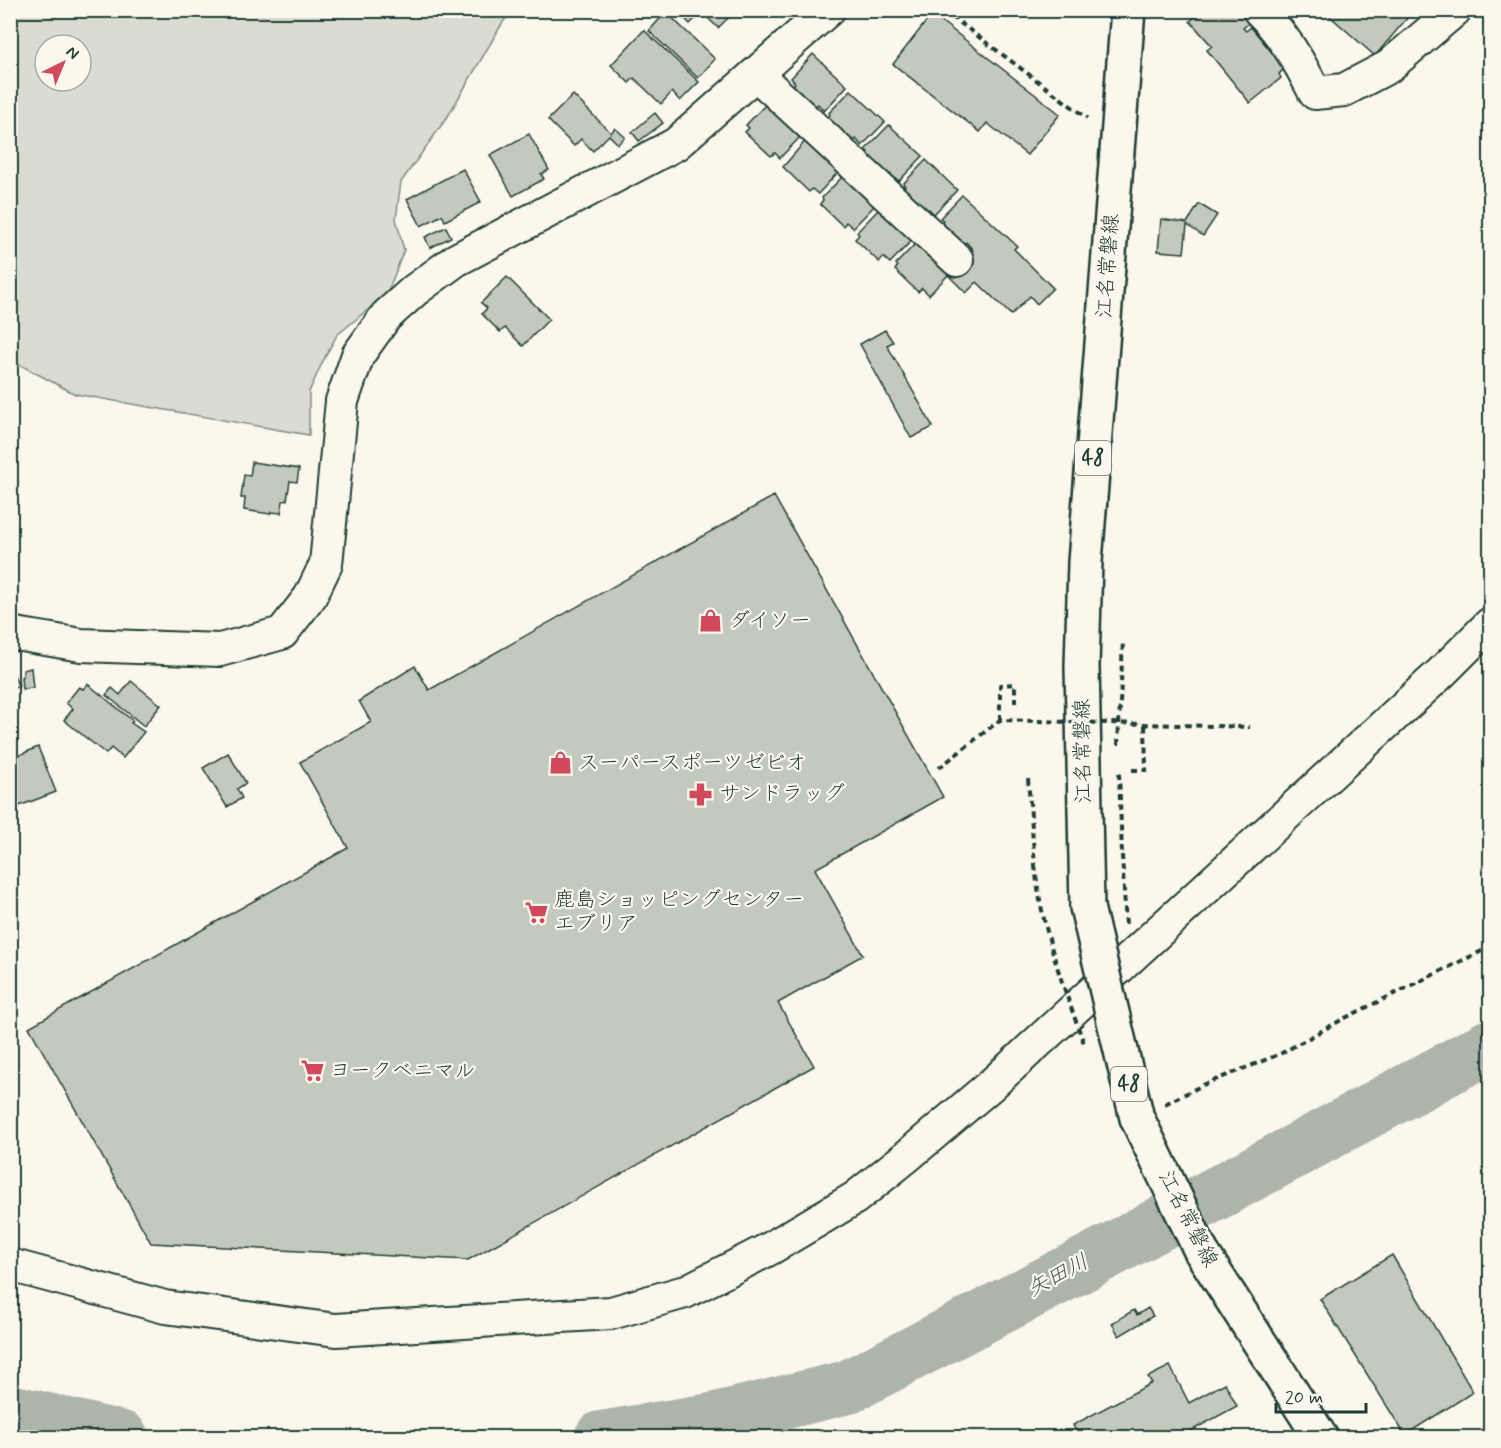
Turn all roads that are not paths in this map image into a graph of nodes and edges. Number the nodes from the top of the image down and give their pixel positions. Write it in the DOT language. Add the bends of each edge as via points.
graph roads {
  1 [pos="828,10"];
  2 [pos="1128,10"];
  3 [pos="1259,10"];
  4 [pos="1455,10"];
  5 [pos="756,74"];
  6 [pos="957,260"];
  7 [pos="1491,624"];
  8 [pos="10,633"];
  9 [pos="10,1265"];
  10 [pos="1321,1437"];
  1 -- 5 [label="street"];
  2 -- 10 [label="main road, 江名常磐線 / 48, bridge" via="1085,562 1082,666 1087,907 1137,1118 1201,1251"];
  3 -- 4 [label="street" via="1297,57 1315,93 1344,90 1388,67"];
  5 -- 6 [label="street"];
  5 -- 8 [label="street" via="676,144 456,260 386,316 358,355 342,401 326,564 310,597 282,633 219,651 81,645"];
  7 -- 9 [label="street" via="991,1085 905,1158 855,1198 771,1248 685,1292 611,1313 336,1330 165,1307"];
}
